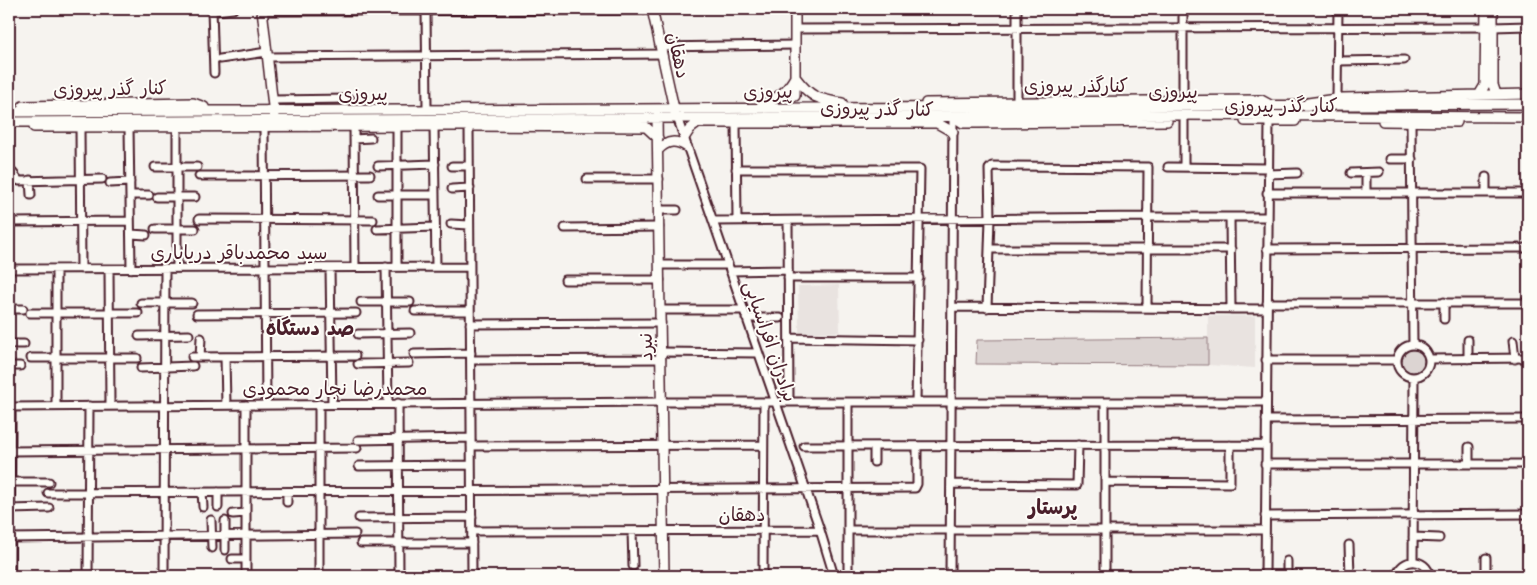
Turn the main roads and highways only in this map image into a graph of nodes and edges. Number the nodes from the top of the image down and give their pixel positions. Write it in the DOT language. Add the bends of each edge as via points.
graph roads {
  1 [pos="652,9"];
  2 [pos="794,9"];
  3 [pos="1486,9"];
  4 [pos="1493,9"];
  5 [pos="262,10"];
  6 [pos="1489,27"];
  7 [pos="795,77"];
  8 [pos="1489,85"];
  9 [pos="1496,94"];
  10 [pos="1528,94"];
  11 [pos="1479,95"];
  12 [pos="795,96"];
  13 [pos="1080,101"];
  14 [pos="1528,104"];
  15 [pos="9,106"];
  16 [pos="1274,107"];
  17 [pos="1293,107"];
  18 [pos="759,108"];
  19 [pos="882,108"];
  20 [pos="908,108"];
  21 [pos="1055,108"];
  22 [pos="274,109"];
  23 [pos="324,109"];
  24 [pos="211,110"];
  25 [pos="9,112"];
  26 [pos="953,112"];
  27 [pos="675,113"];
  28 [pos="1489,116"];
  29 [pos="564,117"];
  30 [pos="657,117"];
  31 [pos="1528,117"];
  32 [pos="541,118"];
  33 [pos="1181,118"];
  34 [pos="325,119"];
  35 [pos="274,120"];
  36 [pos="798,120"];
  37 [pos="9,122"];
  38 [pos="469,122"];
  39 [pos="529,126"];
  40 [pos="576,127"];
  41 [pos="9,128"];
  42 [pos="953,132"];
  43 [pos="658,138"];
  44 [pos="684,138"];
  45 [pos="687,147"];
  46 [pos="658,150"];
  47 [pos="664,576"];
  1 -- 27 [label="main road, دهقان"];
  2 -- 7 [label="main road"];
  3 -- 6 [label="main road"];
  4 -- 6 [label="main road"];
  5 -- 22 [label="main road"];
  6 -- 8 [label="main road"];
  7 -- 12 [label="main road"];
  7 -- 18 [label="main road" via="784,93"];
  7 -- 19 [label="main road" via="805,91 820,100"];
  8 -- 9 [label="main road"];
  8 -- 11 [label="main road"];
  9 -- 10 [label="main road, کنار گذر پیروزی"];
  9 -- 11 [label="main road, کنار گذر پیروزی"];
  11 -- 17 [label="main road, کنار گذر پیروزی" via="1337,98"];
  13 -- 16 [label="main road, کنارگذر پیروزی" via="1261,100"];
  13 -- 20 [label="main road, کنارگذر پیروزی" via="938,101"];
  13 -- 21 [label="main road"];
  14 -- 17 [label="main road, پیروزی"];
  15 -- 24 [label="main road, کنار گذر پیروزی" via="193,103"];
  16 -- 17 [label="main road, پیروزی"];
  16 -- 21 [label="main road, پیروزی"];
  18 -- 19 [label="main road, پیروزی"];
  18 -- 27 [label="main road, پیروزی"];
  19 -- 20 [label="main road, پیروزی"];
  20 -- 26 [label="main road, پیروزی"];
  21 -- 26 [label="main road, پیروزی"];
  22 -- 23 [label="main road, پیروزی"];
  22 -- 24 [label="main road, پیروزی"];
  22 -- 35 [label="main road"];
  23 -- 27 [label="main road, پیروزی"];
  23 -- 34 [label="main road"];
  24 -- 25 [label="main road, پیروزی"];
  26 -- 33 [label="main road, پیروزی"];
  26 -- 36 [label="main road, پیروزی"];
  27 -- 30 [label="main road, پیروزی"];
  27 -- 36 [label="main road, پیروزی"];
  28 -- 31 [label="main road, پیروزی"];
  28 -- 33 [label="main road, پیروزی"];
  28 -- 33 [label="main road, کنار گذر پیروزی" via="1478,122"];
  29 -- 30 [label="main road, پیروزی"];
  29 -- 32 [label="main road, پیروزی"];
  29 -- 40 [label="main road"];
  30 -- 43 [label="main road, نبرد"];
  32 -- 38 [label="main road, پیروزی"];
  32 -- 39 [label="main road"];
  34 -- 35 [label="main road, پیروزی"];
  34 -- 38 [label="main road, پیروزی"];
  35 -- 37 [label="main road, پیروزی"];
  36 -- 42 [label="main road, کنار گذر پیروزی" via="937,124"];
  36 -- 44 [label="main road" via="787,123 698,123"];
  38 -- 39 [label="main road"];
  38 -- 41 [label="main road" via="397,127"];
  39 -- 40 [label="main road"];
  40 -- 43 [label="main road" via="646,127"];
  43 -- 46 [label="main road, نبرد"];
  45 -- 46 [label="main road" via="671,141"];
  46 -- 47 [label="main road, نبرد"];
}
